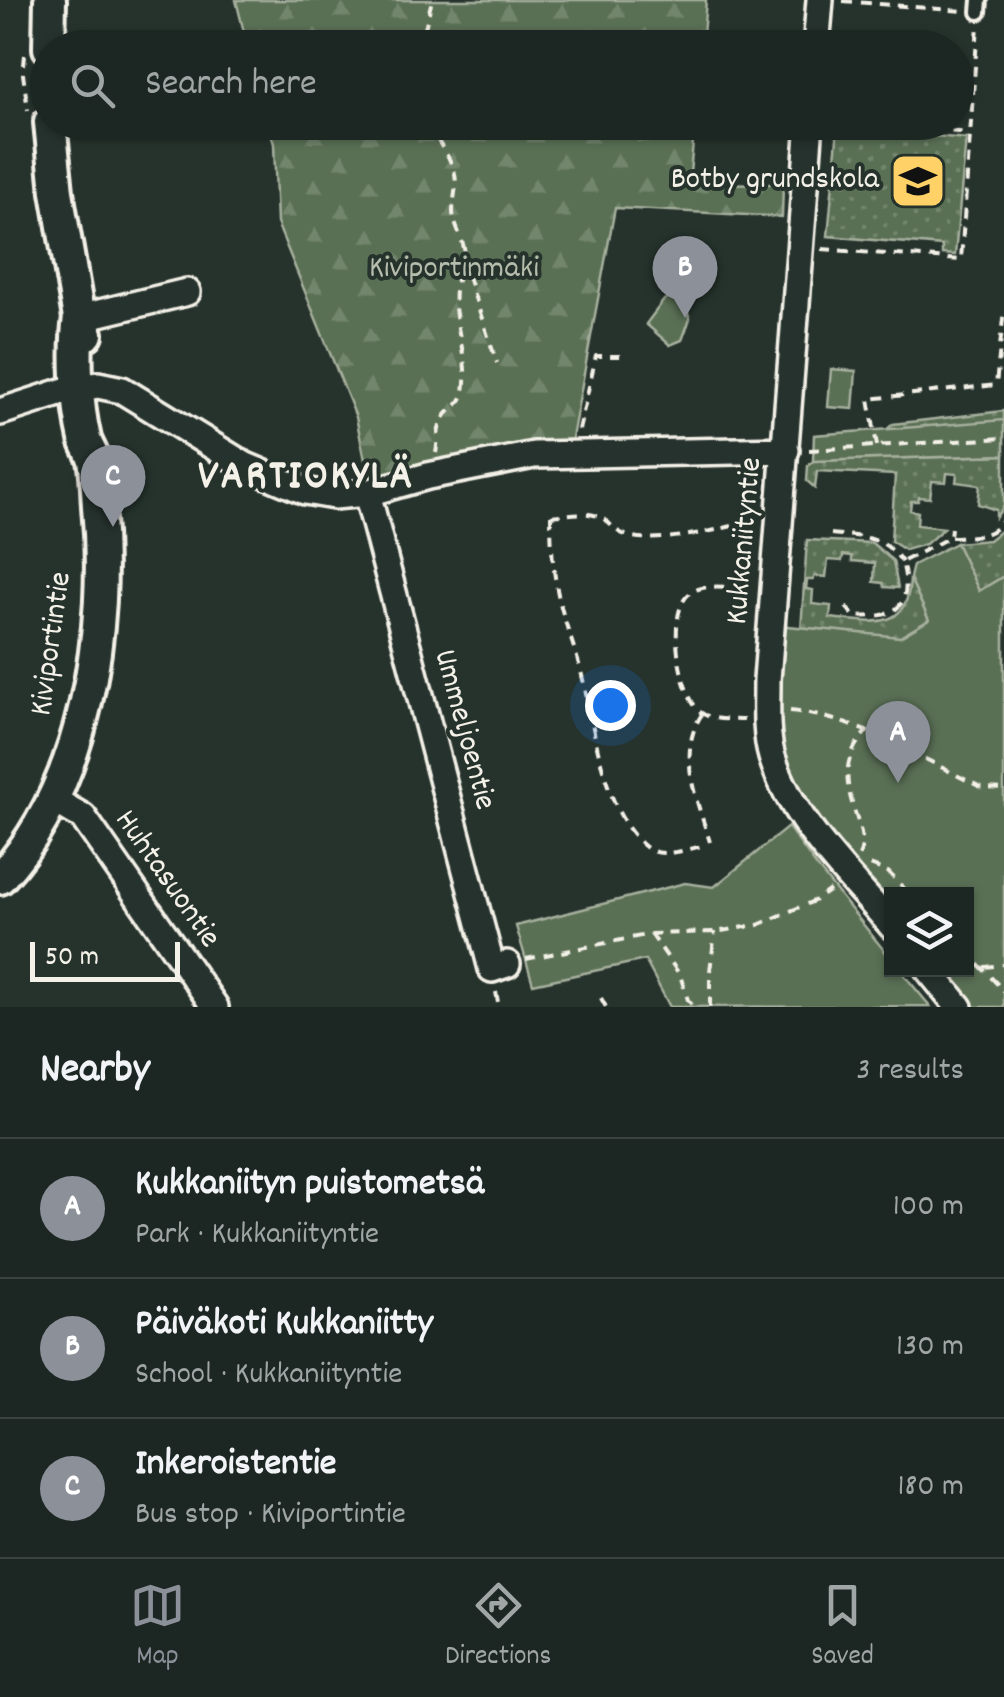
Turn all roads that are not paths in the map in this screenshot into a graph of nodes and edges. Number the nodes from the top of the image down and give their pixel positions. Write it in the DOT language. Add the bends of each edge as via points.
graph roads {
  1 [pos="820,0"];
  2 [pos="49,1"];
  3 [pos="50,30"];
  4 [pos="818,30"];
  5 [pos="52,140"];
  6 [pos="809,140"];
  7 [pos="187,292"];
  8 [pos="79,318"];
  9 [pos="89,387"];
  10 [pos="0,412"];
  11 [pos="796,450"];
  12 [pos="367,493"];
  13 [pos="54,800"];
  14 [pos="0,878"];
  15 [pos="884,916"];
  16 [pos="506,964"];
  17 [pos="934,977"];
  18 [pos="215,1007"];
  19 [pos="959,1007"];
  1 -- 4 [label="street"];
  2 -- 3 [label="street"];
  5 -- 8 [label="street, Kiviportintie"];
  6 -- 11 [label="street, Kukkaniityntie"];
  7 -- 8 [label="street"];
  8 -- 9 [label="street, Kiviportintie" via="91,341"];
  9 -- 10 [label="street"];
  9 -- 12 [label="street" via="134,395 244,465 289,485 334,496"];
  9 -- 13 [label="street, Kiviportintie" via="101,438 94,459 100,610 87,696"];
  11 -- 12 [label="street" via="534,455"];
  11 -- 15 [label="street, Kukkaniityntie" via="767,680 772,756 802,818"];
  12 -- 16 [label="street, Ummeljoentie" via="492,968"];
  13 -- 14 [label="street, Kiviportintie"];
  13 -- 18 [label="street, Huhtasuontie" via="82,817"];
  17 -- 19 [label="street"];
}
